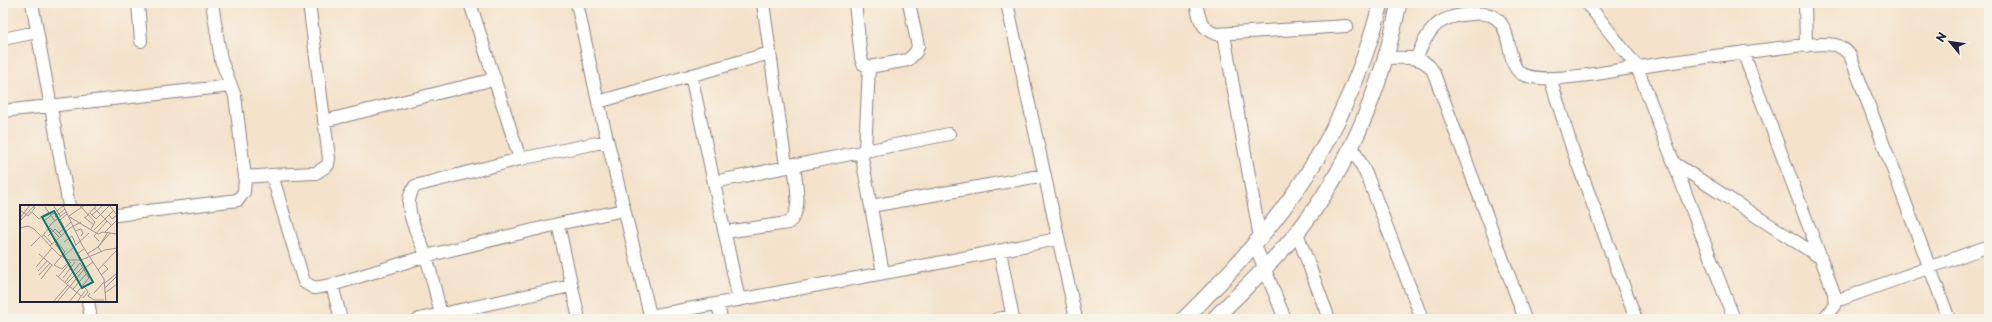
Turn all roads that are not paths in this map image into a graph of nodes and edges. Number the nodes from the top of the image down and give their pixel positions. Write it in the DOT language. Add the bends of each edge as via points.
graph roads {
  1 [pos="32,3"];
  2 [pos="138,3"];
  3 [pos="212,3"];
  4 [pos="309,3"];
  5 [pos="470,3"];
  6 [pos="577,3"];
  7 [pos="763,3"];
  8 [pos="855,3"];
  9 [pos="909,3"];
  10 [pos="1007,3"];
  11 [pos="1196,3"];
  12 [pos="1381,3"];
  13 [pos="1399,3"];
  14 [pos="1587,3"];
  15 [pos="1805,3"];
  16 [pos="1346,26"];
  17 [pos="36,32"];
  18 [pos="1224,34"];
  19 [pos="3,39"];
  20 [pos="141,41"];
  21 [pos="1806,46"];
  22 [pos="1743,52"];
  23 [pos="770,53"];
  24 [pos="1386,58"];
  25 [pos="1416,59"];
  26 [pos="869,67"];
  27 [pos="1637,67"];
  28 [pos="691,75"];
  29 [pos="1550,78"];
  30 [pos="495,79"];
  31 [pos="231,86"];
  32 [pos="598,102"];
  33 [pos="49,105"];
  34 [pos="3,111"];
  35 [pos="324,121"];
  36 [pos="949,134"];
  37 [pos="608,141"];
  38 [pos="1352,146"];
  39 [pos="863,151"];
  40 [pos="520,159"];
  41 [pos="1674,162"];
  42 [pos="790,165"];
  43 [pos="272,175"];
  44 [pos="1045,175"];
  45 [pos="245,177"];
  46 [pos="714,182"];
  47 [pos="69,205"];
  48 [pos="871,206"];
  49 [pos="624,210"];
  50 [pos="117,215"];
  51 [pos="558,224"];
  52 [pos="725,232"];
  53 [pos="1297,233"];
  54 [pos="1057,239"];
  55 [pos="1989,246"];
  56 [pos="1000,250"];
  57 [pos="1260,253"];
  58 [pos="426,256"];
  59 [pos="1821,258"];
  60 [pos="1930,268"];
  61 [pos="884,273"];
  62 [pos="332,285"];
  63 [pos="571,286"];
  64 [pos="739,300"];
  65 [pos="1836,301"];
  66 [pos="88,302"];
  67 [pos="718,304"];
  68 [pos="441,317"];
  69 [pos="651,318"];
  70 [pos="1013,318"];
  71 [pos="91,319"];
  72 [pos="341,319"];
  73 [pos="419,319"];
  74 [pos="579,319"];
  75 [pos="721,319"];
  76 [pos="997,319"];
  77 [pos="1076,319"];
  78 [pos="1184,319"];
  79 [pos="1214,319"];
  80 [pos="1285,319"];
  81 [pos="1329,319"];
  82 [pos="1422,319"];
  83 [pos="1524,319"];
  84 [pos="1636,319"];
  85 [pos="1734,319"];
  86 [pos="1823,319"];
  87 [pos="1949,319"];
  1 -- 17 [label="street"];
  2 -- 20 [label="street"];
  3 -- 31 [label="street" via="221,60"];
  4 -- 35 [label="street"];
  5 -- 30 [label="street"];
  6 -- 32 [label="street"];
  7 -- 23 [label="street"];
  8 -- 26 [label="street" via="861,58"];
  9 -- 26 [label="street" via="918,46 916,52 908,60"];
  10 -- 44 [label="street"];
  11 -- 18 [label="street" via="1198,15 1205,28"];
  12 -- 57 [label="street" via="1361,70 1331,136"];
  13 -- 24 [label="street"];
  14 -- 27 [label="street"];
  15 -- 21 [label="street"];
  16 -- 18 [label="street"];
  17 -- 19 [label="street"];
  17 -- 33 [label="street"];
  18 -- 57 [label="street"];
  21 -- 22 [label="street"];
  21 -- 60 [label="street" via="1836,45 1850,55"];
  22 -- 27 [label="street"];
  22 -- 59 [label="street"];
  23 -- 28 [label="street"];
  23 -- 42 [label="street"];
  24 -- 25 [label="street"];
  24 -- 38 [label="street" via="1366,116"];
  25 -- 29 [label="street" via="1425,37 1434,26 1446,18 1462,14 1488,14 1498,19 1505,29 1515,68 1520,74"];
  25 -- 83 [label="street" via="1426,62 1433,71"];
  26 -- 39 [label="street"];
  27 -- 29 [label="street"];
  27 -- 41 [label="street"];
  28 -- 32 [label="street"];
  28 -- 46 [label="street"];
  29 -- 84 [label="street" via="1574,154"];
  30 -- 35 [label="street"];
  30 -- 40 [label="street"];
  31 -- 33 [label="street"];
  31 -- 45 [label="street" via="235,96"];
  32 -- 37 [label="street"];
  33 -- 34 [label="street"];
  33 -- 47 [label="street"];
  35 -- 43 [label="street" via="328,165 316,173"];
  36 -- 39 [label="street"];
  37 -- 40 [label="street"];
  37 -- 49 [label="street"];
  38 -- 53 [label="street" via="1318,204"];
  38 -- 82 [label="street" via="1368,178"];
  39 -- 42 [label="street"];
  39 -- 48 [label="street"];
  40 -- 58 [label="street" via="415,186 409,200 410,211"];
  41 -- 59 [label="street"];
  41 -- 85 [label="street"];
  42 -- 46 [label="street"];
  42 -- 52 [label="street" via="797,210 794,219 788,223"];
  43 -- 45 [label="street"];
  43 -- 62 [label="street" via="304,282 314,288"];
  44 -- 48 [label="street"];
  44 -- 54 [label="street"];
  45 -- 50 [label="street" via="244,192 238,200"];
  46 -- 52 [label="street"];
  48 -- 61 [label="street"];
  49 -- 51 [label="street"];
  49 -- 69 [label="street"];
  51 -- 58 [label="street"];
  51 -- 63 [label="street"];
  52 -- 64 [label="street"];
  53 -- 57 [label="street"];
  53 -- 81 [label="street"];
  54 -- 56 [label="street"];
  54 -- 77 [label="street"];
  55 -- 60 [label="street"];
  56 -- 61 [label="street"];
  56 -- 70 [label="street"];
  57 -- 78 [label="street"];
  57 -- 79 [label="street"];
  57 -- 80 [label="street"];
  58 -- 62 [label="street"];
  58 -- 68 [label="street"];
  59 -- 65 [label="street"];
  60 -- 65 [label="street"];
  60 -- 87 [label="street"];
  61 -- 64 [label="street"];
  62 -- 72 [label="street"];
  63 -- 68 [label="street"];
  63 -- 74 [label="street"];
  64 -- 67 [label="street"];
  65 -- 86 [label="street" via="1833,310"];
  66 -- 71 [label="street"];
  67 -- 69 [label="street"];
  67 -- 75 [label="street"];
  68 -- 73 [label="street"];
  70 -- 76 [label="street"];
}
